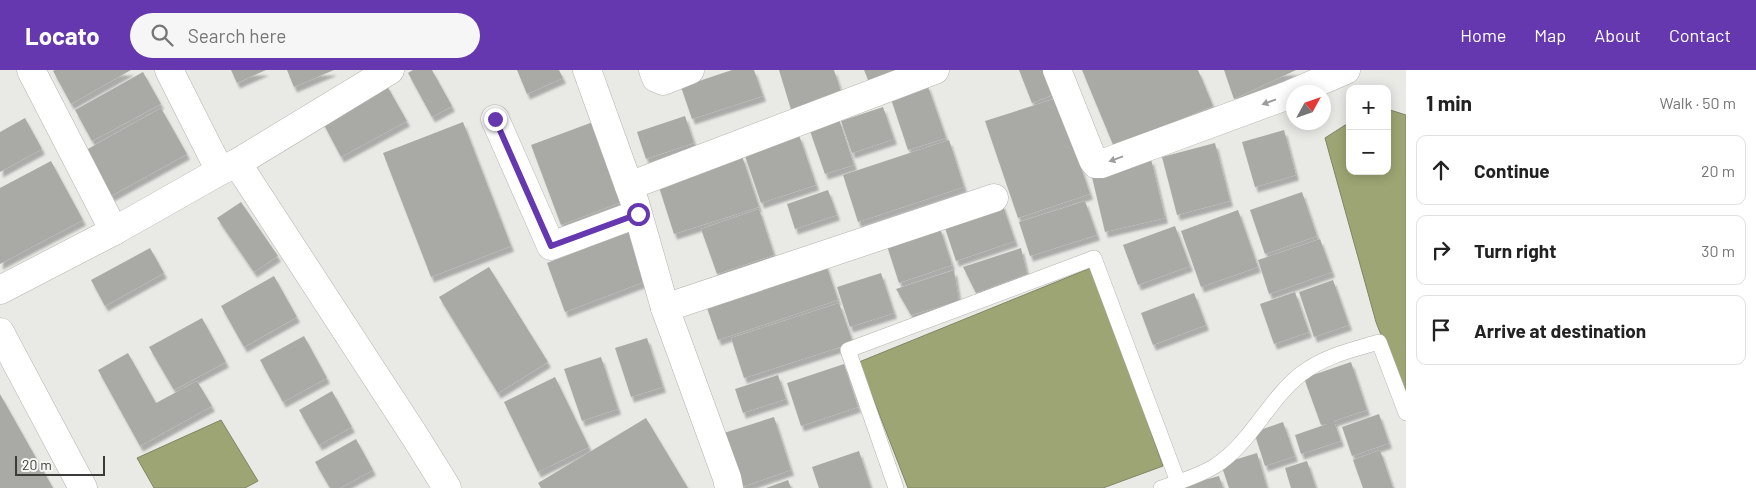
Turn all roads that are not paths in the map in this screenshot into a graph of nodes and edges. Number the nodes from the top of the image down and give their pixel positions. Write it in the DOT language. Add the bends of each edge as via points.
graph roads {
  1 [pos="31,70"];
  2 [pos="169,70"];
  3 [pos="390,70"];
  4 [pos="586,70"];
  5 [pos="653,70"];
  6 [pos="690,70"];
  7 [pos="935,70"];
  8 [pos="1057,70"];
  9 [pos="1346,70"];
  10 [pos="495,119"];
  11 [pos="228,167"];
  12 [pos="629,186"];
  13 [pos="994,198"];
  14 [pos="638,214"];
  15 [pos="114,231"];
  16 [pos="0,290"];
  17 [pos="665,308"];
  18 [pos="0,332"];
  19 [pos="1406,413"];
  20 [pos="1178,482"];
  21 [pos="83,488"];
  22 [pos="446,488"];
  23 [pos="729,488"];
  24 [pos="896,488"];
  25 [pos="1161,488"];
  1 -- 15 [label="street"];
  2 -- 11 [label="street"];
  3 -- 11 [label="street"];
  4 -- 12 [label="street"];
  5 -- 6 [label="street" via="656,78 663,81"];
  7 -- 12 [label="street"];
  9 -- 8 [label="street, one-way" via="1286,96 1101,164 1092,160"];
  10 -- 14 [label="street" via="551,246"];
  11 -- 15 [label="street"];
  11 -- 22 [label="street" via="416,438"];
  12 -- 14 [label="street"];
  13 -- 17 [label="street"];
  14 -- 17 [label="street"];
  15 -- 16 [label="street"];
  17 -- 23 [label="street"];
  18 -- 21 [label="street"];
  19 -- 20 [label="lane" via="1379,342 1330,357 1301,374 1239,445 1216,466"];
  20 -- 24 [label="lane" via="1094,258 848,350"];
  20 -- 25 [label="lane"];
}
